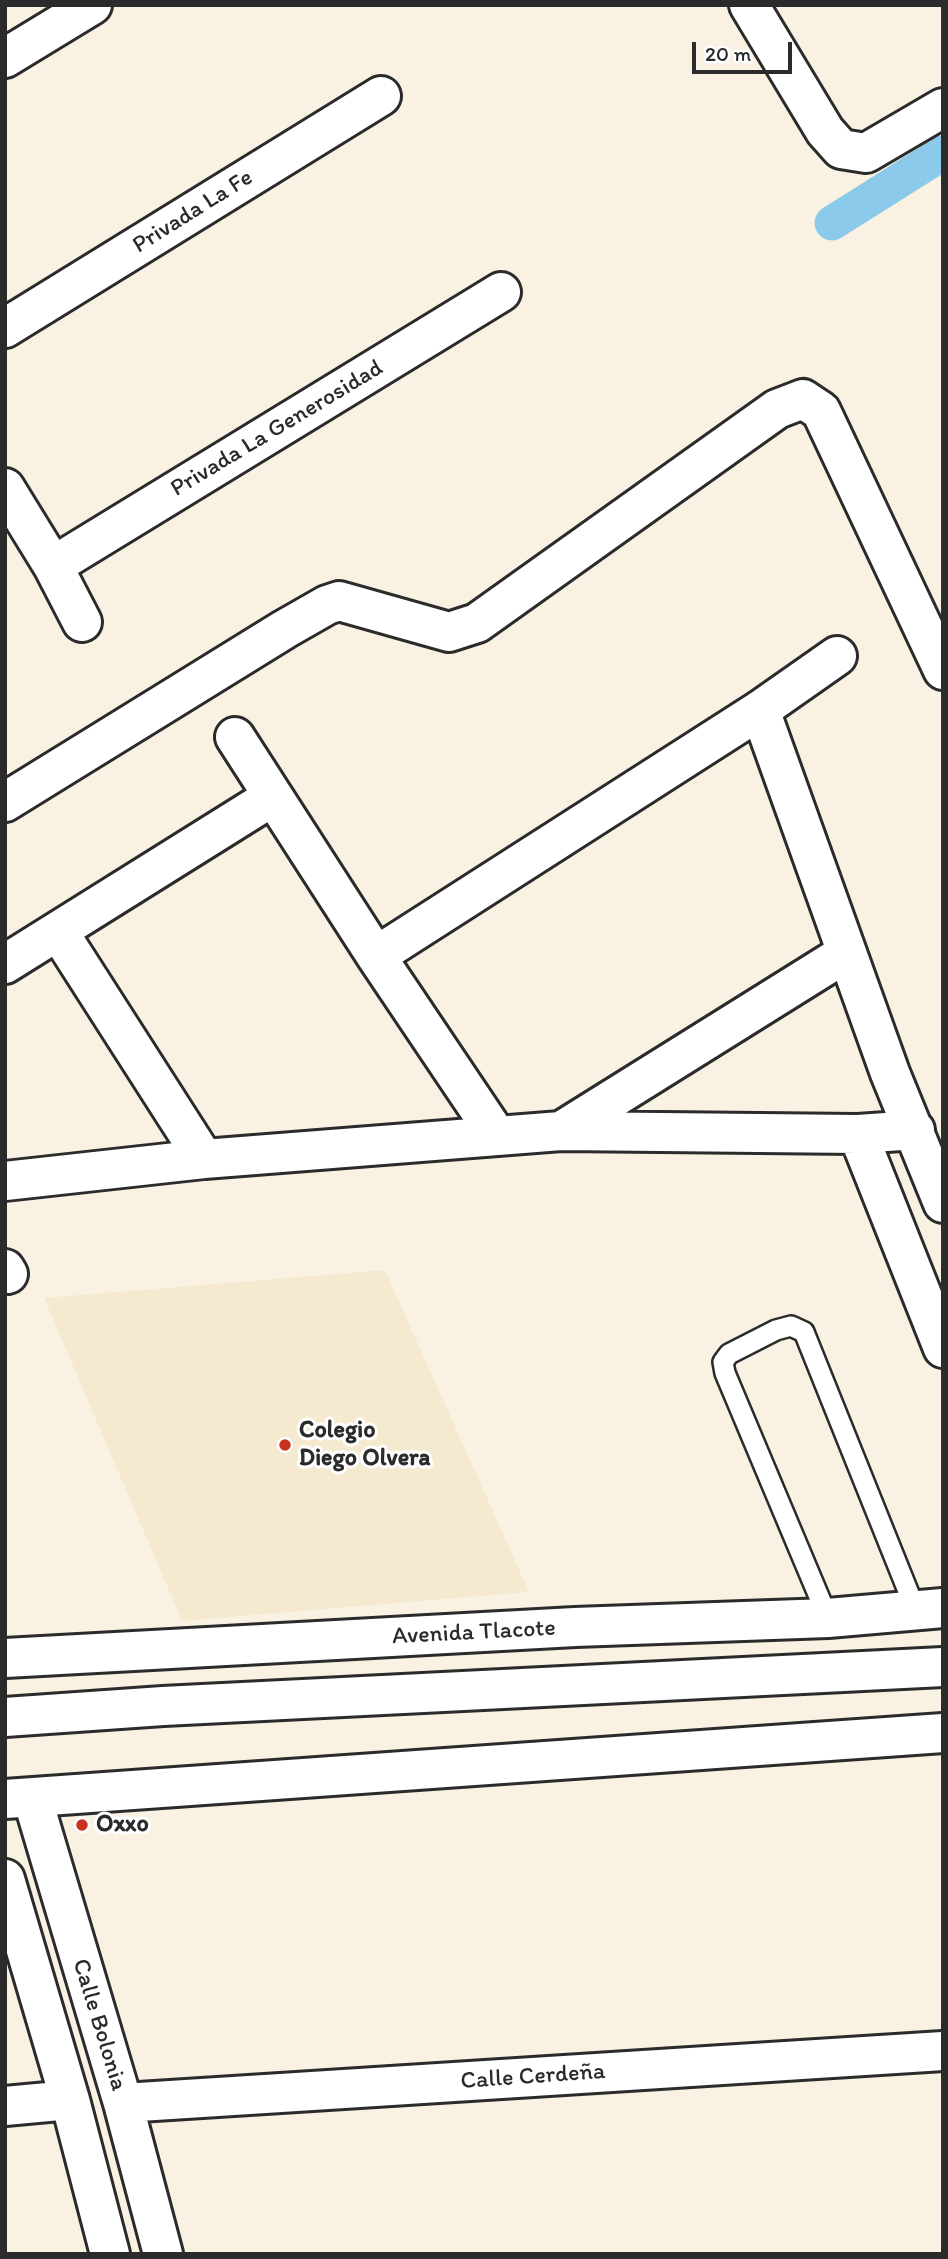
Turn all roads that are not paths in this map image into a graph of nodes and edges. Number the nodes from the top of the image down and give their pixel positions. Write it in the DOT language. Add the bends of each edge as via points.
graph roads {
  1 [pos="92,5"];
  2 [pos="749,5"];
  3 [pos="5,58"];
  4 [pos="381,96"];
  5 [pos="943,108"];
  6 [pos="500,292"];
  7 [pos="5,328"];
  8 [pos="5,488"];
  9 [pos="53,566"];
  10 [pos="82,622"];
  11 [pos="837,656"];
  12 [pos="943,670"];
  13 [pos="760,710"];
  14 [pos="235,737"];
  15 [pos="272,797"];
  16 [pos="5,802"];
  17 [pos="58,931"];
  18 [pos="846,953"];
  19 [pos="376,956"];
  20 [pos="5,964"];
  21 [pos="915,1130"];
  22 [pos="561,1131"];
  23 [pos="858,1134"];
  24 [pos="497,1136"];
  25 [pos="204,1159"];
  26 [pos="5,1181"];
  27 [pos="943,1203"];
  28 [pos="943,1348"];
  29 [pos="930,1609"];
  30 [pos="828,1618"];
  31 [pos="5,1658"];
  32 [pos="943,1667"];
  33 [pos="5,1717"];
  34 [pos="943,1732"];
  35 [pos="18,1798"];
  36 [pos="5,1880"];
  37 [pos="943,2052"];
  38 [pos="70,2100"];
  39 [pos="123,2103"];
  40 [pos="5,2106"];
  41 [pos="110,2254"];
  42 [pos="163,2254"];
  1 -- 3 [label="street"];
  2 -- 5 [label="street" via="825,131 841,149 866,153"];
  4 -- 7 [label="street, Privada La Fe"];
  6 -- 9 [label="street, Privada La Generosidad"];
  8 -- 9 [label="street"];
  9 -- 10 [label="street"];
  11 -- 13 [label="street"];
  12 -- 16 [label="street" via="821,411 803,399 777,409 477,623 449,632 340,601 327,605"];
  13 -- 18 [label="street"];
  13 -- 19 [label="street"];
  14 -- 15 [label="street"];
  15 -- 17 [label="street"];
  15 -- 19 [label="street"];
  17 -- 20 [label="street"];
  17 -- 25 [label="street"];
  18 -- 21 [label="street"];
  18 -- 22 [label="street"];
  19 -- 24 [label="street"];
  21 -- 23 [label="street"];
  21 -- 27 [label="street"];
  22 -- 23 [label="street"];
  22 -- 24 [label="street"];
  23 -- 28 [label="street"];
  24 -- 25 [label="street"];
  25 -- 26 [label="street"];
  29 -- 30 [label="street, Avenida Tlacote"];
  29 -- 30 [label="lane" via="804,1332 791,1326 729,1354 723,1362 724,1373"];
  30 -- 31 [label="street, Avenida Tlacote"];
  32 -- 33 [label="street"];
  34 -- 35 [label="street"];
  35 -- 39 [label="street, Calle Bolonia"];
  36 -- 38 [label="street, Calle Bolonia"];
  37 -- 39 [label="street, Calle Cerdeña"];
  38 -- 40 [label="street"];
  38 -- 41 [label="street, Calle Bolonia"];
  39 -- 42 [label="street, Calle Bolonia"];
}
